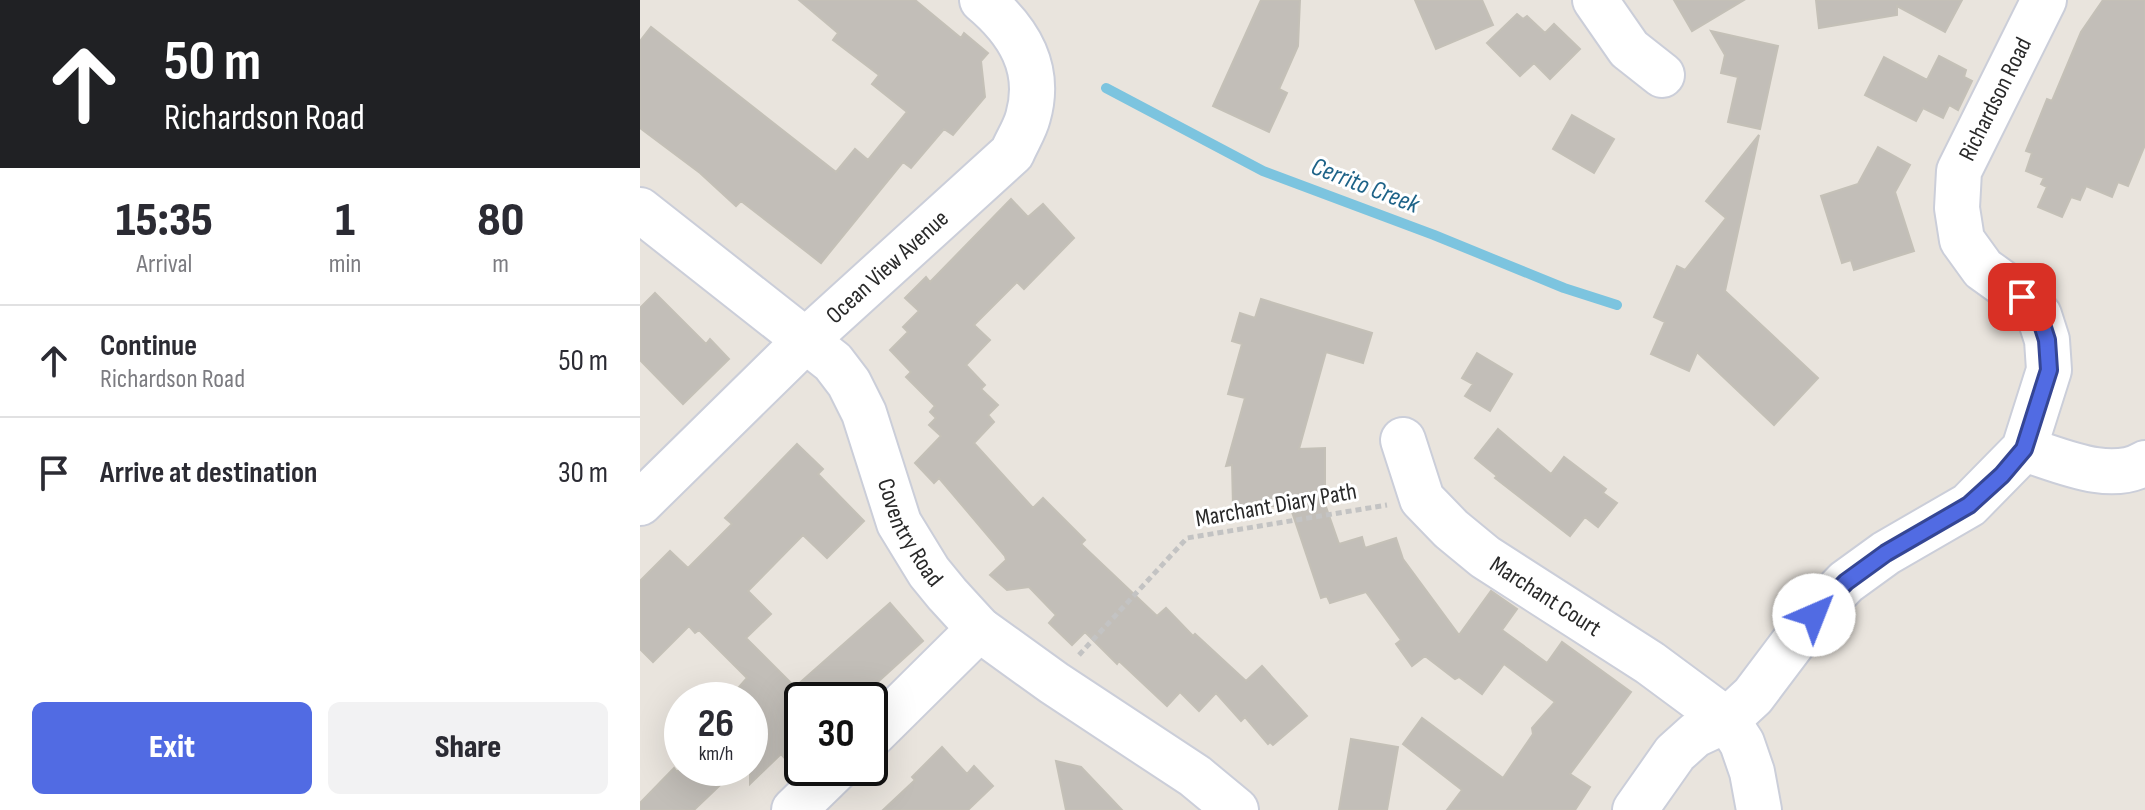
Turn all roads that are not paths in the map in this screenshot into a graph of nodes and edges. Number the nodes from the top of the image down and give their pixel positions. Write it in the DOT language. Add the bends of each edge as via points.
graph roads {
  1 [pos="982,0"];
  2 [pos="1595,0"];
  3 [pos="2044,0"];
  4 [pos="1662,75"];
  5 [pos="640,210"];
  6 [pos="805,341"];
  7 [pos="1403,440"];
  8 [pos="2024,449"];
  9 [pos="2145,463"];
  10 [pos="640,503"];
  11 [pos="979,629"];
  12 [pos="888,719"];
  13 [pos="1727,720"];
  14 [pos="819,786"];
  15 [pos="794,810"];
  16 [pos="1236,810"];
  17 [pos="1635,810"];
  18 [pos="1759,810"];
  1 -- 6 [label="street, Ocean View Avenue" via="1021,41 1032,75 1029,116 1012,153"];
  2 -- 4 [label="street" via="1629,49"];
  3 -- 8 [label="street, Richardson Road" via="1959,171 1957,208 1962,240 1983,269 2039,315 2047,340 2049,370"];
  5 -- 6 [label="street, Coventry Road"];
  6 -- 10 [label="street, Ocean View Avenue"];
  6 -- 11 [label="street, Coventry Road" via="833,362 849,383 864,413 899,523 929,572"];
  7 -- 13 [label="street, Marchant Court" via="1422,499 1451,529"];
  8 -- 9 [label="street" via="2103,472 2132,471"];
  8 -- 13 [label="street" via="1969,505 1846,582 1753,696"];
  11 -- 12 [label="street"];
  11 -- 16 [label="street, Coventry Road" via="1195,776"];
  13 -- 17 [label="street" via="1695,735 1675,753"];
  13 -- 18 [label="street" via="1742,743"];
  14 -- 15 [label="street"];
}
